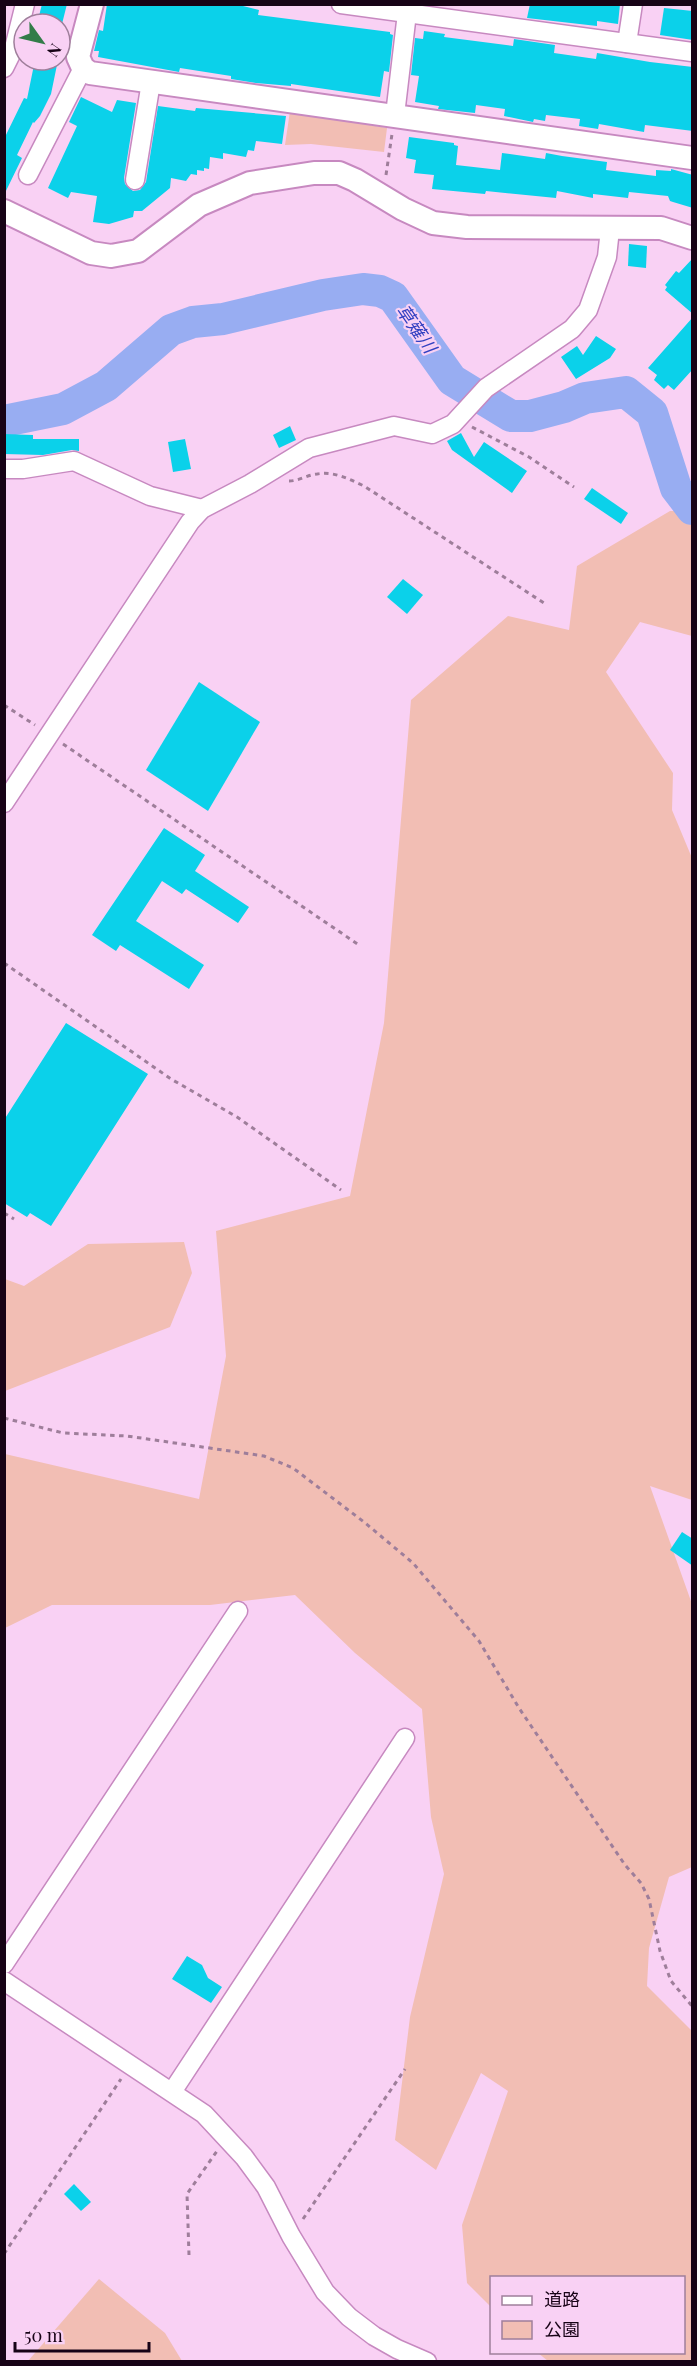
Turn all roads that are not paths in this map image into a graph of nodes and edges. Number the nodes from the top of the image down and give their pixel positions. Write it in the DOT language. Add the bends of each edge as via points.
graph roads {
  1 [pos="25,4"];
  2 [pos="92,4"];
  3 [pos="341,4"];
  4 [pos="633,4"];
  5 [pos="407,13"];
  6 [pos="627,43"];
  7 [pos="693,52"];
  8 [pos="4,68"];
  9 [pos="83,68"];
  10 [pos="151,82"];
  11 [pos="394,122"];
  12 [pos="693,158"];
  13 [pos="28,175"];
  14 [pos="135,180"];
  15 [pos="4,211"];
  16 [pos="610,229"];
  17 [pos="693,238"];
  18 [pos="4,469"];
  19 [pos="202,509"];
  20 [pos="4,803"];
  21 [pos="238,1611"];
  22 [pos="405,1738"];
  23 [pos="4,1964"];
  24 [pos="4,1981"];
  25 [pos="172,2092"];
  26 [pos="427,2361"];
  1 -- 8 [label="street" via="14,48"];
  2 -- 9 [label="street" via="78,57"];
  3 -- 5 [label="street"];
  4 -- 6 [label="street"];
  5 -- 6 [label="street"];
  5 -- 11 [label="street"];
  6 -- 7 [label="street"];
  9 -- 10 [label="street" via="90,73"];
  9 -- 13 [label="street"];
  10 -- 11 [label="street"];
  10 -- 14 [label="street"];
  11 -- 12 [label="street"];
  15 -- 16 [label="street" via="91,253 111,256 138,251 199,205 250,183 339,173 433,223"];
  16 -- 17 [label="street" via="661,228"];
  16 -- 19 [label="street" via="607,257 588,310 572,329 486,388 453,424 432,434 394,426 309,448"];
  18 -- 19 [label="street" via="23,470 74,460 150,496"];
  19 -- 20 [label="street"];
  21 -- 23 [label="street"];
  22 -- 25 [label="street"];
  24 -- 25 [label="street"];
  25 -- 26 [label="street" via="204,2114 266,2187 325,2292 349,2317 397,2349"];
}
